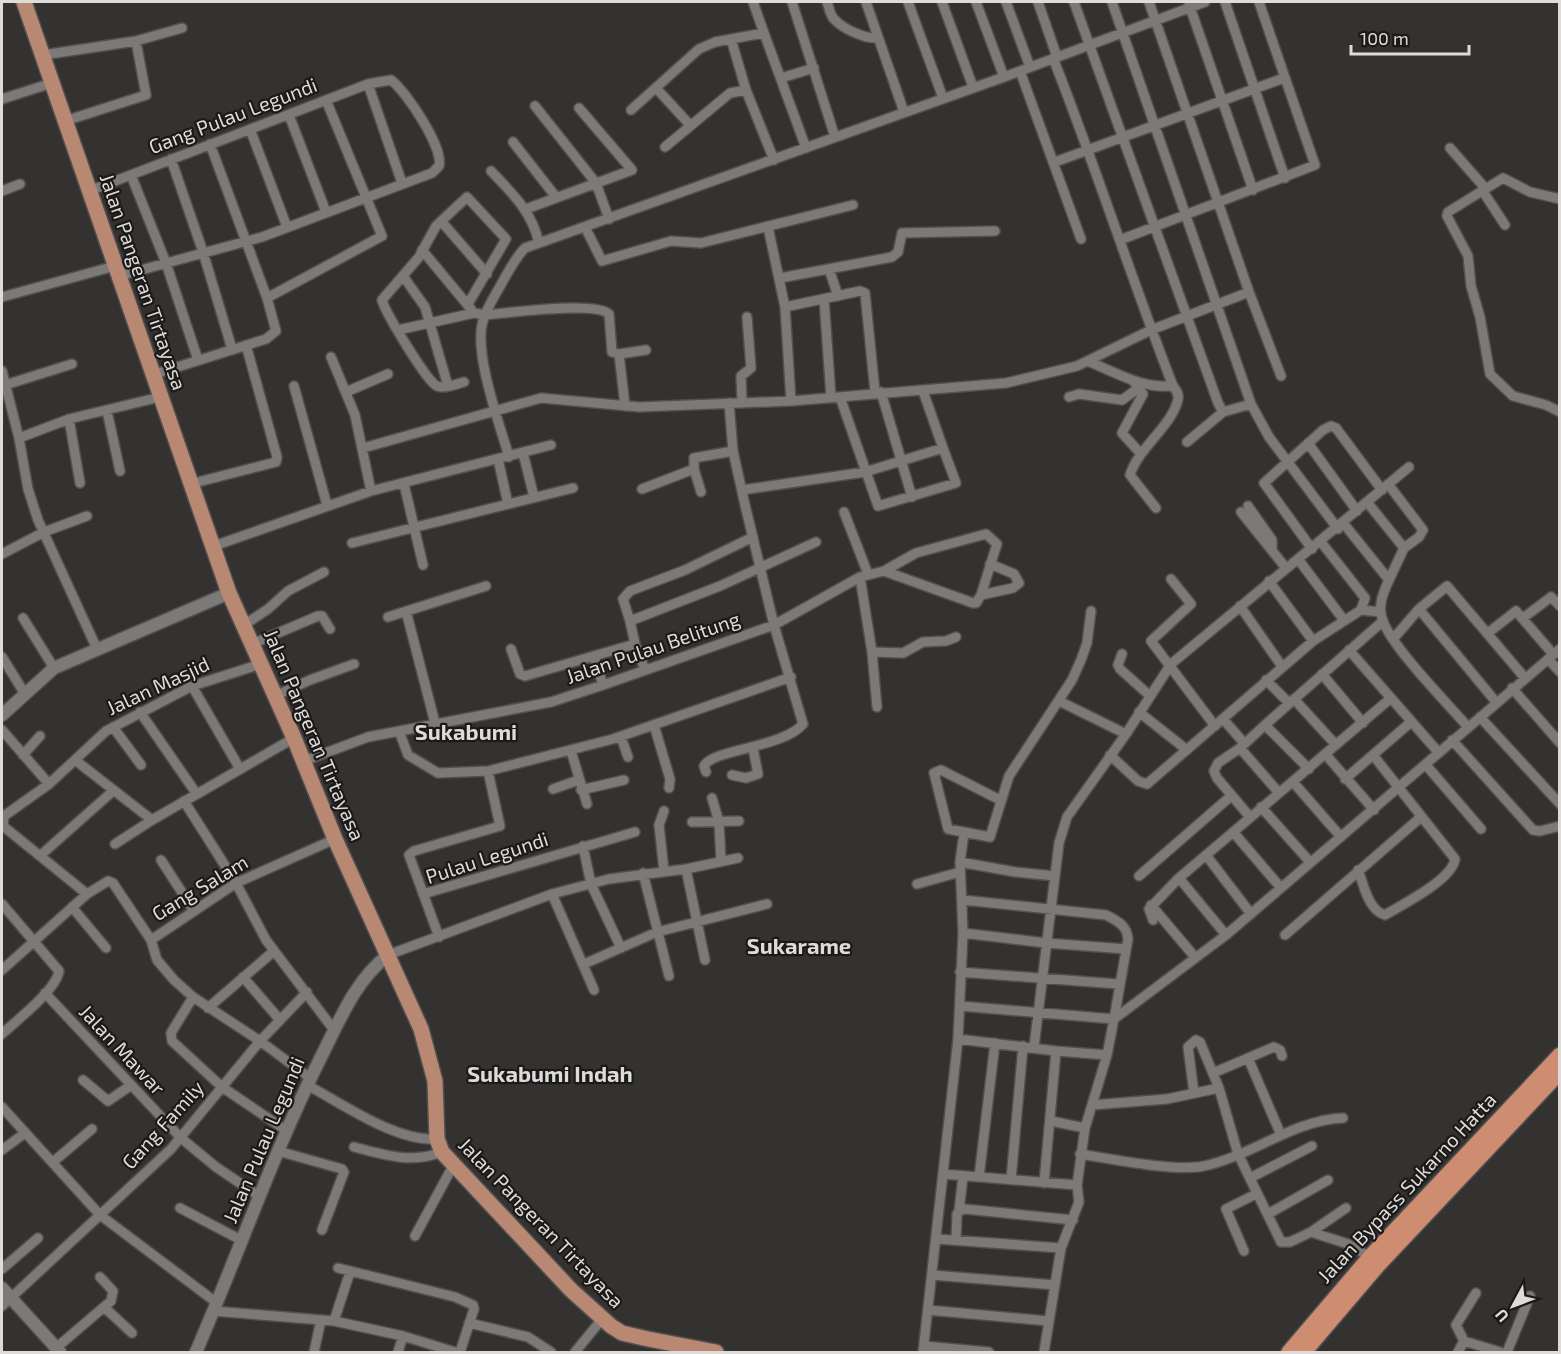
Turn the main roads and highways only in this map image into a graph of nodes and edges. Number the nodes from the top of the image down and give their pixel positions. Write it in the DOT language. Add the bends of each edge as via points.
graph roads {
  1 [pos="24,2"];
  2 [pos="1560,1055"];
  3 [pos="1560,1072"];
  4 [pos="1533,1092"];
  5 [pos="1517,1109"];
  6 [pos="657,1347"];
  7 [pos="1306,1352"];
  8 [pos="716,1353"];
  9 [pos="1289,1353"];
  1 -- 6 [label="main road, Jalan Pangeran Tirtayasa" via="229,593 431,1059 439,1146 602,1319 621,1333"];
  2 -- 4 [label="highway, Jalan Bypass Sukarno Hatta"];
  3 -- 4 [label="highway, Jalan Bypass Sukarno Hatta"];
  4 -- 5 [label="highway, Jalan Bypass Sukarno Hatta"];
  5 -- 7 [label="highway, Jalan Bypass Sukarno Hatta"];
  5 -- 9 [label="highway, Jalan Bypass Sukarno Hatta" via="1370,1257"];
  6 -- 8 [label="main road, Jalan Pangeran Tirtayasa"];
}
